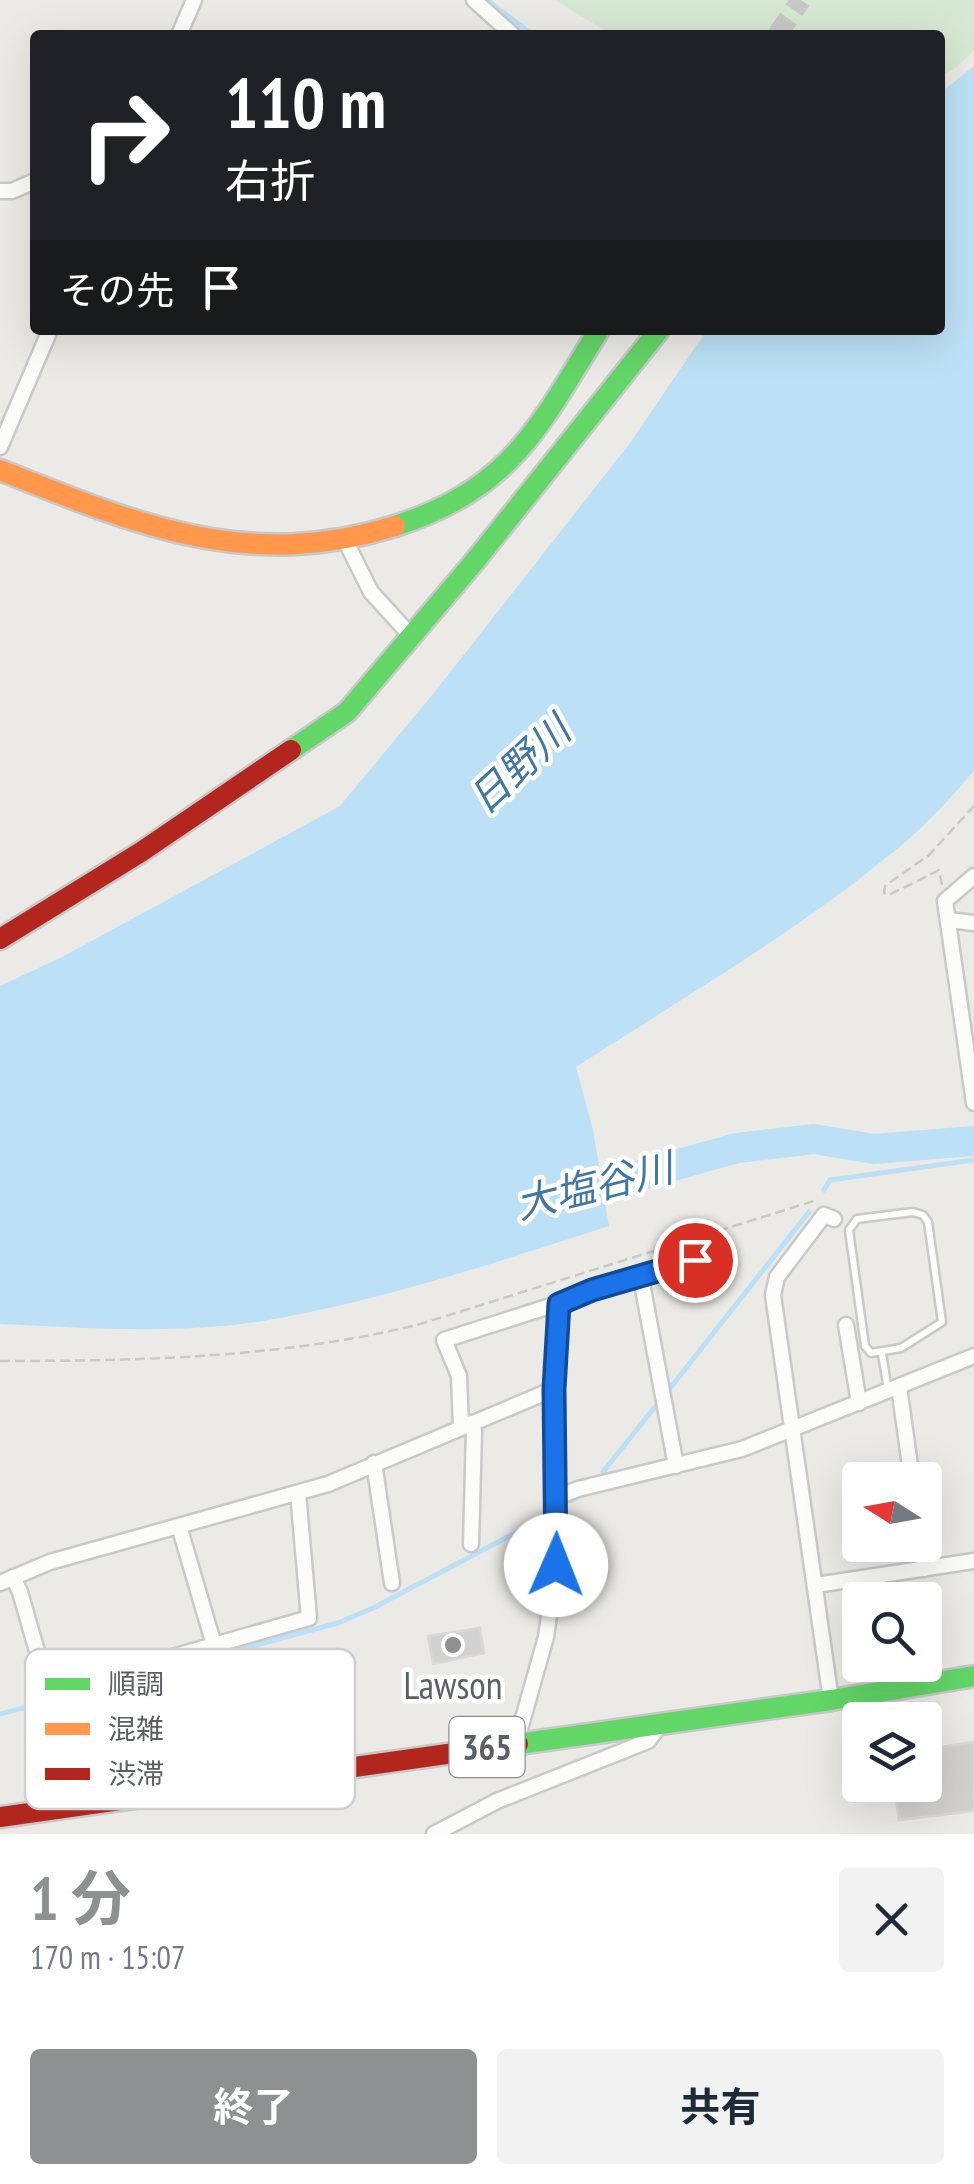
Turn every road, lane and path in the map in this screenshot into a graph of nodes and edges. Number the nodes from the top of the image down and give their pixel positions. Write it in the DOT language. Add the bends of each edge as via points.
graph roads {
  1 [pos="194,0"];
  2 [pos="474,0"];
  3 [pos="181,30"];
  4 [pos="507,30"];
  5 [pos="30,183"];
  6 [pos="0,191"];
  7 [pos="48,335"];
  8 [pos="596,335"];
  9 [pos="655,335"];
  10 [pos="0,447"];
  11 [pos="0,470"];
  12 [pos="345,540"];
  13 [pos="412,638"];
  14 [pos="974,806"];
  15 [pos="974,876"];
  16 [pos="946,901"];
  17 [pos="949,920"];
  18 [pos="974,923"];
  19 [pos="0,939"];
  20 [pos="962,1017"];
  21 [pos="974,1039"];
  22 [pos="974,1099"];
  23 [pos="829,1217"];
  24 [pos="722,1250"];
  25 [pos="641,1278"];
  26 [pos="559,1304"];
  27 [pos="846,1325"];
  28 [pos="882,1354"];
  29 [pos="974,1356"];
  30 [pos="0,1360"];
  31 [pos="554,1389"];
  32 [pos="894,1389"];
  33 [pos="859,1403"];
  34 [pos="466,1425"];
  35 [pos="792,1430"];
  36 [pos="908,1462"];
  37 [pos="374,1463"];
  38 [pos="676,1466"];
  39 [pos="298,1493"];
  40 [pos="555,1498"];
  41 [pos="179,1526"];
  42 [pos="471,1544"];
  43 [pos="923,1562"];
  44 [pos="974,1562"];
  45 [pos="924,1569"];
  46 [pos="6,1580"];
  47 [pos="392,1583"];
  48 [pos="816,1584"];
  49 [pos="214,1645"];
  50 [pos="36,1649"];
  51 [pos="200,1649"];
  52 [pos="974,1676"];
  53 [pos="831,1700"];
  54 [pos="660,1723"];
  55 [pos="516,1743"];
  56 [pos="355,1766"];
  57 [pos="56,1809"];
  58 [pos="0,1817"];
  59 [pos="443,1832"];
  1 -- 3 [label="street"];
  2 -- 4 [label="street"];
  5 -- 6 [label="street"];
  7 -- 10 [label="street"];
  8 -- 12 [label="main road" via="531,438 503,466 423,515"];
  9 -- 13 [label="main road"];
  11 -- 12 [label="main road" via="119,518 187,536 254,545"];
  12 -- 13 [label="street" via="372,592"];
  13 -- 19 [label="main road" via="347,712"];
  14 -- 16 [label="path" via="929,854 885,886 890,894 939,870"];
  15 -- 16 [label="street"];
  16 -- 17 [label="street"];
  17 -- 18 [label="street"];
  17 -- 20 [label="street"];
  20 -- 21 [label="street"];
  20 -- 22 [label="street"];
  23 -- 30 [label="path" via="823,1200 806,1201 367,1337 191,1359"];
  23 -- 35 [label="street" via="774,1285"];
  24 -- 25 [label="street"];
  25 -- 26 [label="street"];
  25 -- 38 [label="street"];
  26 -- 31 [label="street"];
  26 -- 34 [label="street" via="444,1340 459,1376"];
  27 -- 33 [label="street"];
  28 -- 28 [label="lane" via="942,1322 928,1222 917,1212 857,1220 850,1230 865,1346"];
  28 -- 32 [label="lane"];
  29 -- 32 [label="street"];
  31 -- 34 [label="street"];
  31 -- 40 [label="street"];
  32 -- 33 [label="street"];
  32 -- 36 [label="street"];
  33 -- 35 [label="street"];
  34 -- 37 [label="street"];
  34 -- 42 [label="street" via="474,1431"];
  35 -- 38 [label="street"];
  35 -- 48 [label="street"];
  37 -- 39 [label="street"];
  37 -- 47 [label="street"];
  38 -- 40 [label="street"];
  39 -- 41 [label="street"];
  39 -- 49 [label="street" via="309,1618"];
  40 -- 55 [label="street" via="552,1602"];
  41 -- 46 [label="street"];
  41 -- 49 [label="street"];
  43 -- 45 [label="street"];
  44 -- 45 [label="street"];
  45 -- 48 [label="street"];
  46 -- 50 [label="street" via="20,1592"];
  48 -- 53 [label="street"];
  49 -- 51 [label="street"];
  52 -- 53 [label="main road, 365"];
  53 -- 54 [label="main road, 365"];
  54 -- 55 [label="main road, 365"];
  54 -- 59 [label="street" via="648,1741 497,1800"];
  55 -- 56 [label="main road, 365"];
  57 -- 58 [label="main road, 365"];
}
